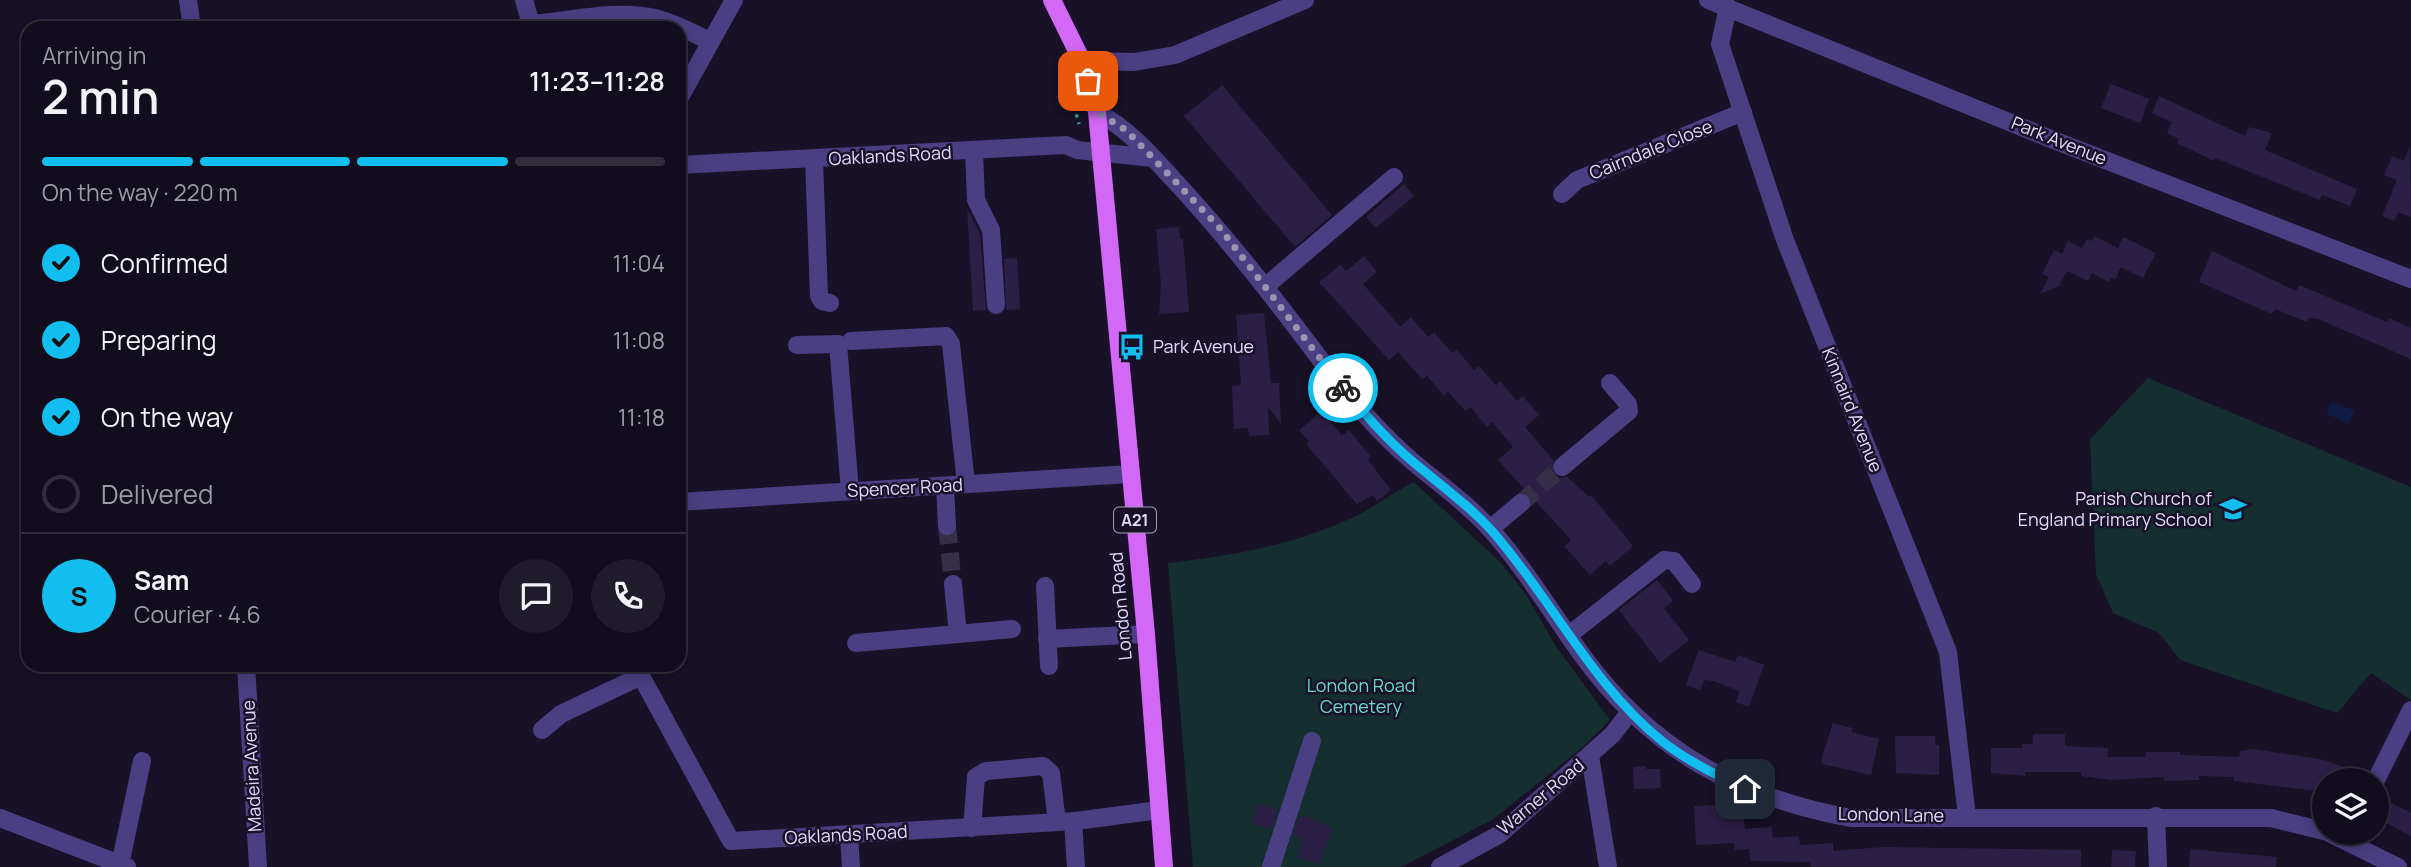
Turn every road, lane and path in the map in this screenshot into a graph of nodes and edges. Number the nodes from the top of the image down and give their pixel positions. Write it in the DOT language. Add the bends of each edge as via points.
graph roads {
  1 [pos="188,0"];
  2 [pos="524,0"];
  3 [pos="734,0"];
  4 [pos="1052,0"];
  5 [pos="1305,0"];
  6 [pos="1708,0"];
  7 [pos="1728,7"];
  8 [pos="191,21"];
  9 [pos="525,21"];
  10 [pos="572,21"];
  11 [pos="663,21"];
  12 [pos="686,30"];
  13 [pos="709,41"];
  14 [pos="1082,61"];
  15 [pos="1110,80"];
  16 [pos="686,85"];
  17 [pos="1113,98"];
  18 [pos="1074,106"];
  19 [pos="1097,112"];
  20 [pos="1743,112"];
  21 [pos="1080,130"];
  22 [pos="977,152"];
  23 [pos="1100,152"];
  24 [pos="1153,158"];
  25 [pos="814,160"];
  26 [pos="686,165"];
  27 [pos="1394,177"];
  28 [pos="1562,194"];
  29 [pos="2411,279"];
  30 [pos="1266,286"];
  31 [pos="830,303"];
  32 [pos="996,305"];
  33 [pos="851,341"];
  34 [pos="797,345"];
  35 [pos="1610,383"];
  36 [pos="1562,467"];
  37 [pos="1130,474"];
  38 [pos="966,484"];
  39 [pos="945,486"];
  40 [pos="850,491"];
  41 [pos="686,502"];
  42 [pos="1521,503"];
  43 [pos="947,526"];
  44 [pos="1490,529"];
  45 [pos="953,584"];
  46 [pos="1692,584"];
  47 [pos="1045,586"];
  48 [pos="1012,629"];
  49 [pos="958,634"];
  50 [pos="1146,634"];
  51 [pos="1569,635"];
  52 [pos="1047,639"];
  53 [pos="856,643"];
  54 [pos="1049,666"];
  55 [pos="246,672"];
  56 [pos="638,672"];
  57 [pos="641,672"];
  58 [pos="2411,710"];
  59 [pos="1630,712"];
  60 [pos="542,730"];
  61 [pos="1312,741"];
  62 [pos="1590,756"];
  63 [pos="142,761"];
  64 [pos="2382,768"];
  65 [pos="1158,810"];
  66 [pos="2156,816"];
  67 [pos="1967,817"];
  68 [pos="0,818"];
  69 [pos="1065,821"];
  70 [pos="972,828"];
  71 [pos="2312,828"];
  72 [pos="849,836"];
  73 [pos="2363,845"];
  74 [pos="124,866"];
  75 [pos="258,867"];
  76 [pos="851,867"];
  77 [pos="1076,867"];
  78 [pos="1164,867"];
  79 [pos="1271,867"];
  80 [pos="1440,867"];
  81 [pos="1608,867"];
  82 [pos="2158,867"];
  83 [pos="2398,867"];
  1 -- 8 [label="street"];
  2 -- 9 [label="street"];
  3 -- 13 [label="street"];
  4 -- 14 [label="main road, A21"];
  5 -- 14 [label="street" via="1175,55 1134,62"];
  6 -- 7 [label="street, Park Avenue"];
  7 -- 20 [label="street, Kinnaird Avenue" via="1720,44"];
  7 -- 29 [label="street, Park Avenue"];
  10 -- 11 [label="street" via="628,15"];
  12 -- 13 [label="street"];
  13 -- 16 [label="street"];
  14 -- 19 [label="main road, A21"];
  15 -- 17 [label="path"];
  18 -- 21 [label="path"];
  19 -- 23 [label="main road, A21"];
  19 -- 24 [label="street, London Lane" via="1126,130"];
  20 -- 28 [label="street, Cairndale Close" via="1577,180"];
  20 -- 67 [label="street, Kinnaird Avenue" via="1785,240 1948,652"];
  22 -- 23 [label="street, Oaklands Road" via="1066,145"];
  22 -- 25 [label="street, Oaklands Road"];
  22 -- 32 [label="street" via="976,200 991,230"];
  23 -- 24 [label="street"];
  23 -- 37 [label="main road, London Road / A21"];
  24 -- 30 [label="street, London Lane" via="1219,227"];
  25 -- 26 [label="street, Oaklands Road"];
  25 -- 31 [label="street" via="819,296"];
  27 -- 30 [label="street"];
  30 -- 44 [label="street, London Lane" via="1378,430"];
  33 -- 38 [label="street" via="946,336 951,344"];
  34 -- 40 [label="street" via="838,344"];
  35 -- 36 [label="street" via="1629,411"];
  37 -- 38 [label="street, Spencer Road"];
  37 -- 50 [label="main road, London Road / A21"];
  38 -- 39 [label="street, Spencer Road"];
  39 -- 40 [label="street, Spencer Road"];
  39 -- 43 [label="street"];
  40 -- 41 [label="street, Spencer Road"];
  42 -- 44 [label="street"];
  44 -- 51 [label="street, London Lane"];
  45 -- 49 [label="street"];
  46 -- 51 [label="street" via="1674,561 1664,560"];
  47 -- 52 [label="street"];
  48 -- 49 [label="street"];
  49 -- 53 [label="street"];
  50 -- 52 [label="street"];
  50 -- 65 [label="main road, London Road / A21"];
  51 -- 59 [label="street, London Lane"];
  52 -- 54 [label="street"];
  55 -- 75 [label="street, Madeira Avenue"];
  56 -- 60 [label="street" via="561,714"];
  57 -- 72 [label="street, Oaklands Road" via="731,841"];
  58 -- 64 [label="street"];
  59 -- 62 [label="street, Warner Road"];
  59 -- 67 [label="street, London Lane" via="1663,742 1704,768 1801,809 1851,818"];
  61 -- 79 [label="street"];
  62 -- 80 [label="street, Warner Road" via="1500,834"];
  62 -- 81 [label="street"];
  63 -- 74 [label="street"];
  65 -- 69 [label="street, Oaklands Road"];
  65 -- 78 [label="main road, London Road / A21"];
  66 -- 67 [label="street, London Lane"];
  66 -- 71 [label="street, London Lane" via="2271,818"];
  66 -- 82 [label="street"];
  68 -- 74 [label="street"];
  69 -- 70 [label="street, Oaklands Road"];
  69 -- 70 [label="street" via="1051,773 1043,766 986,771 975,777"];
  69 -- 77 [label="street"];
  70 -- 72 [label="street, Oaklands Road"];
  72 -- 76 [label="street"];
  73 -- 83 [label="street"];
}
